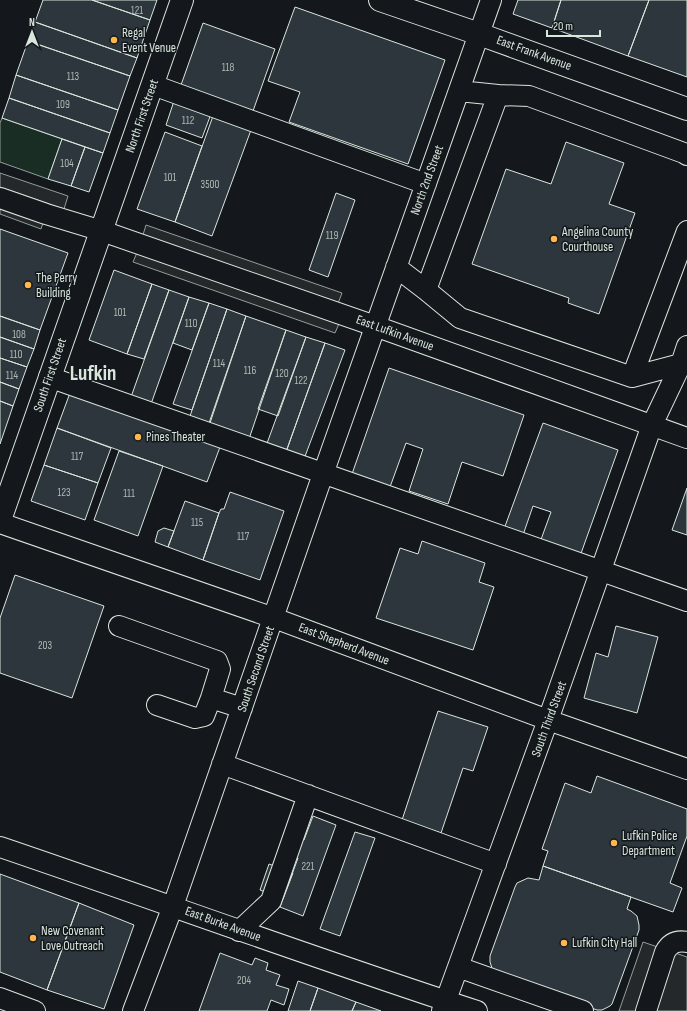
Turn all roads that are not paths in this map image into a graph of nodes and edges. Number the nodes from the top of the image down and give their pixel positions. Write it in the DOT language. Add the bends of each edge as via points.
graph roads {
  1 [pos="182,0"];
  2 [pos="380,0"];
  3 [pos="491,0"];
  4 [pos="479,34"];
  5 [pos="152,85"];
  6 [pos="459,91"];
  7 [pos="498,95"];
  8 [pos="687,109"];
  9 [pos="687,155"];
  10 [pos="426,184"];
  11 [pos="0,198"];
  12 [pos="102,231"];
  13 [pos="687,231"];
  14 [pos="396,267"];
  15 [pos="426,290"];
  16 [pos="375,326"];
  17 [pos="684,355"];
  18 [pos="49,377"];
  19 [pos="632,377"];
  20 [pos="652,426"];
  21 [pos="687,438"];
  22 [pos="323,474"];
  23 [pos="0,520"];
  24 [pos="0,523"];
  25 [pos="601,570"];
  26 [pos="687,601"];
  27 [pos="274,618"];
  28 [pos="120,626"];
  29 [pos="211,698"];
  30 [pos="157,705"];
  31 [pos="242,708"];
  32 [pos="548,720"];
  33 [pos="222,764"];
  34 [pos="687,769"];
  35 [pos="308,795"];
  36 [pos="0,847"];
  37 [pos="496,864"];
  38 [pos="173,906"];
  39 [pos="239,931"];
  40 [pos="687,942"];
  41 [pos="458,967"];
  42 [pos="0,998"];
  43 [pos="444,1006"];
  44 [pos="36,1011"];
  45 [pos="133,1011"];
  46 [pos="477,1011"];
  47 [pos="583,1011"];
  48 [pos="646,1011"];
  1 -- 5 [label="main road, North First Street"];
  2 -- 4 [label="main road, East Frank Avenue"];
  3 -- 4 [label="street, North 2nd Street"];
  4 -- 6 [label="street, North 2nd Street"];
  4 -- 8 [label="main road, East Frank Avenue"];
  5 -- 10 [label="street"];
  5 -- 12 [label="main road, North First Street"];
  6 -- 7 [label="street"];
  6 -- 10 [label="street, North 2nd Street"];
  7 -- 9 [label="street" via="529,96"];
  7 -- 15 [label="street"];
  10 -- 14 [label="street, North 2nd Street"];
  11 -- 12 [label="street, East Lufkin Avenue"];
  12 -- 16 [label="street, East Lufkin Avenue"];
  12 -- 18 [label="main road, South First Street"];
  13 -- 19 [label="street"];
  14 -- 15 [label="street"];
  14 -- 16 [label="street, North 2nd Street"];
  15 -- 19 [label="street" via="460,318"];
  16 -- 20 [label="street, East Lufkin Avenue"];
  16 -- 22 [label="street, South Second Street"];
  17 -- 19 [label="street"];
  17 -- 20 [label="street, South Third Street"];
  18 -- 22 [label="street"];
  18 -- 23 [label="main road, South First Street"];
  20 -- 21 [label="street, East Lufkin Avenue"];
  20 -- 25 [label="street, South Third Street"];
  22 -- 25 [label="street"];
  22 -- 27 [label="street, South Second Street"];
  24 -- 27 [label="street, East Shepherd Avenue"];
  25 -- 26 [label="street"];
  25 -- 32 [label="street, South Third Street"];
  27 -- 31 [label="street, South Second Street"];
  27 -- 32 [label="street, East Shepherd Avenue"];
  28 -- 29 [label="street" via="217,661 220,669"];
  29 -- 30 [label="street" via="204,716 195,718"];
  29 -- 31 [label="street"];
  31 -- 33 [label="street, South Second Street"];
  32 -- 34 [label="street, East Shepherd Avenue"];
  32 -- 37 [label="street, South Third Street"];
  33 -- 35 [label="street"];
  33 -- 38 [label="street, South Second Street"];
  35 -- 37 [label="street"];
  35 -- 39 [label="street" via="271,901"];
  36 -- 38 [label="street, East Burke Avenue"];
  37 -- 41 [label="street, South Third Street"];
  38 -- 39 [label="street, East Burke Avenue"];
  38 -- 45 [label="street, South Second Street"];
  39 -- 43 [label="street, East Burke Avenue"];
  40 -- 48 [label="street" via="680,941 667,947"];
  41 -- 43 [label="street, South Third Street"];
  41 -- 47 [label="street"];
  42 -- 44 [label="street"];
  43 -- 46 [label="street, East Burke Avenue"];
}
